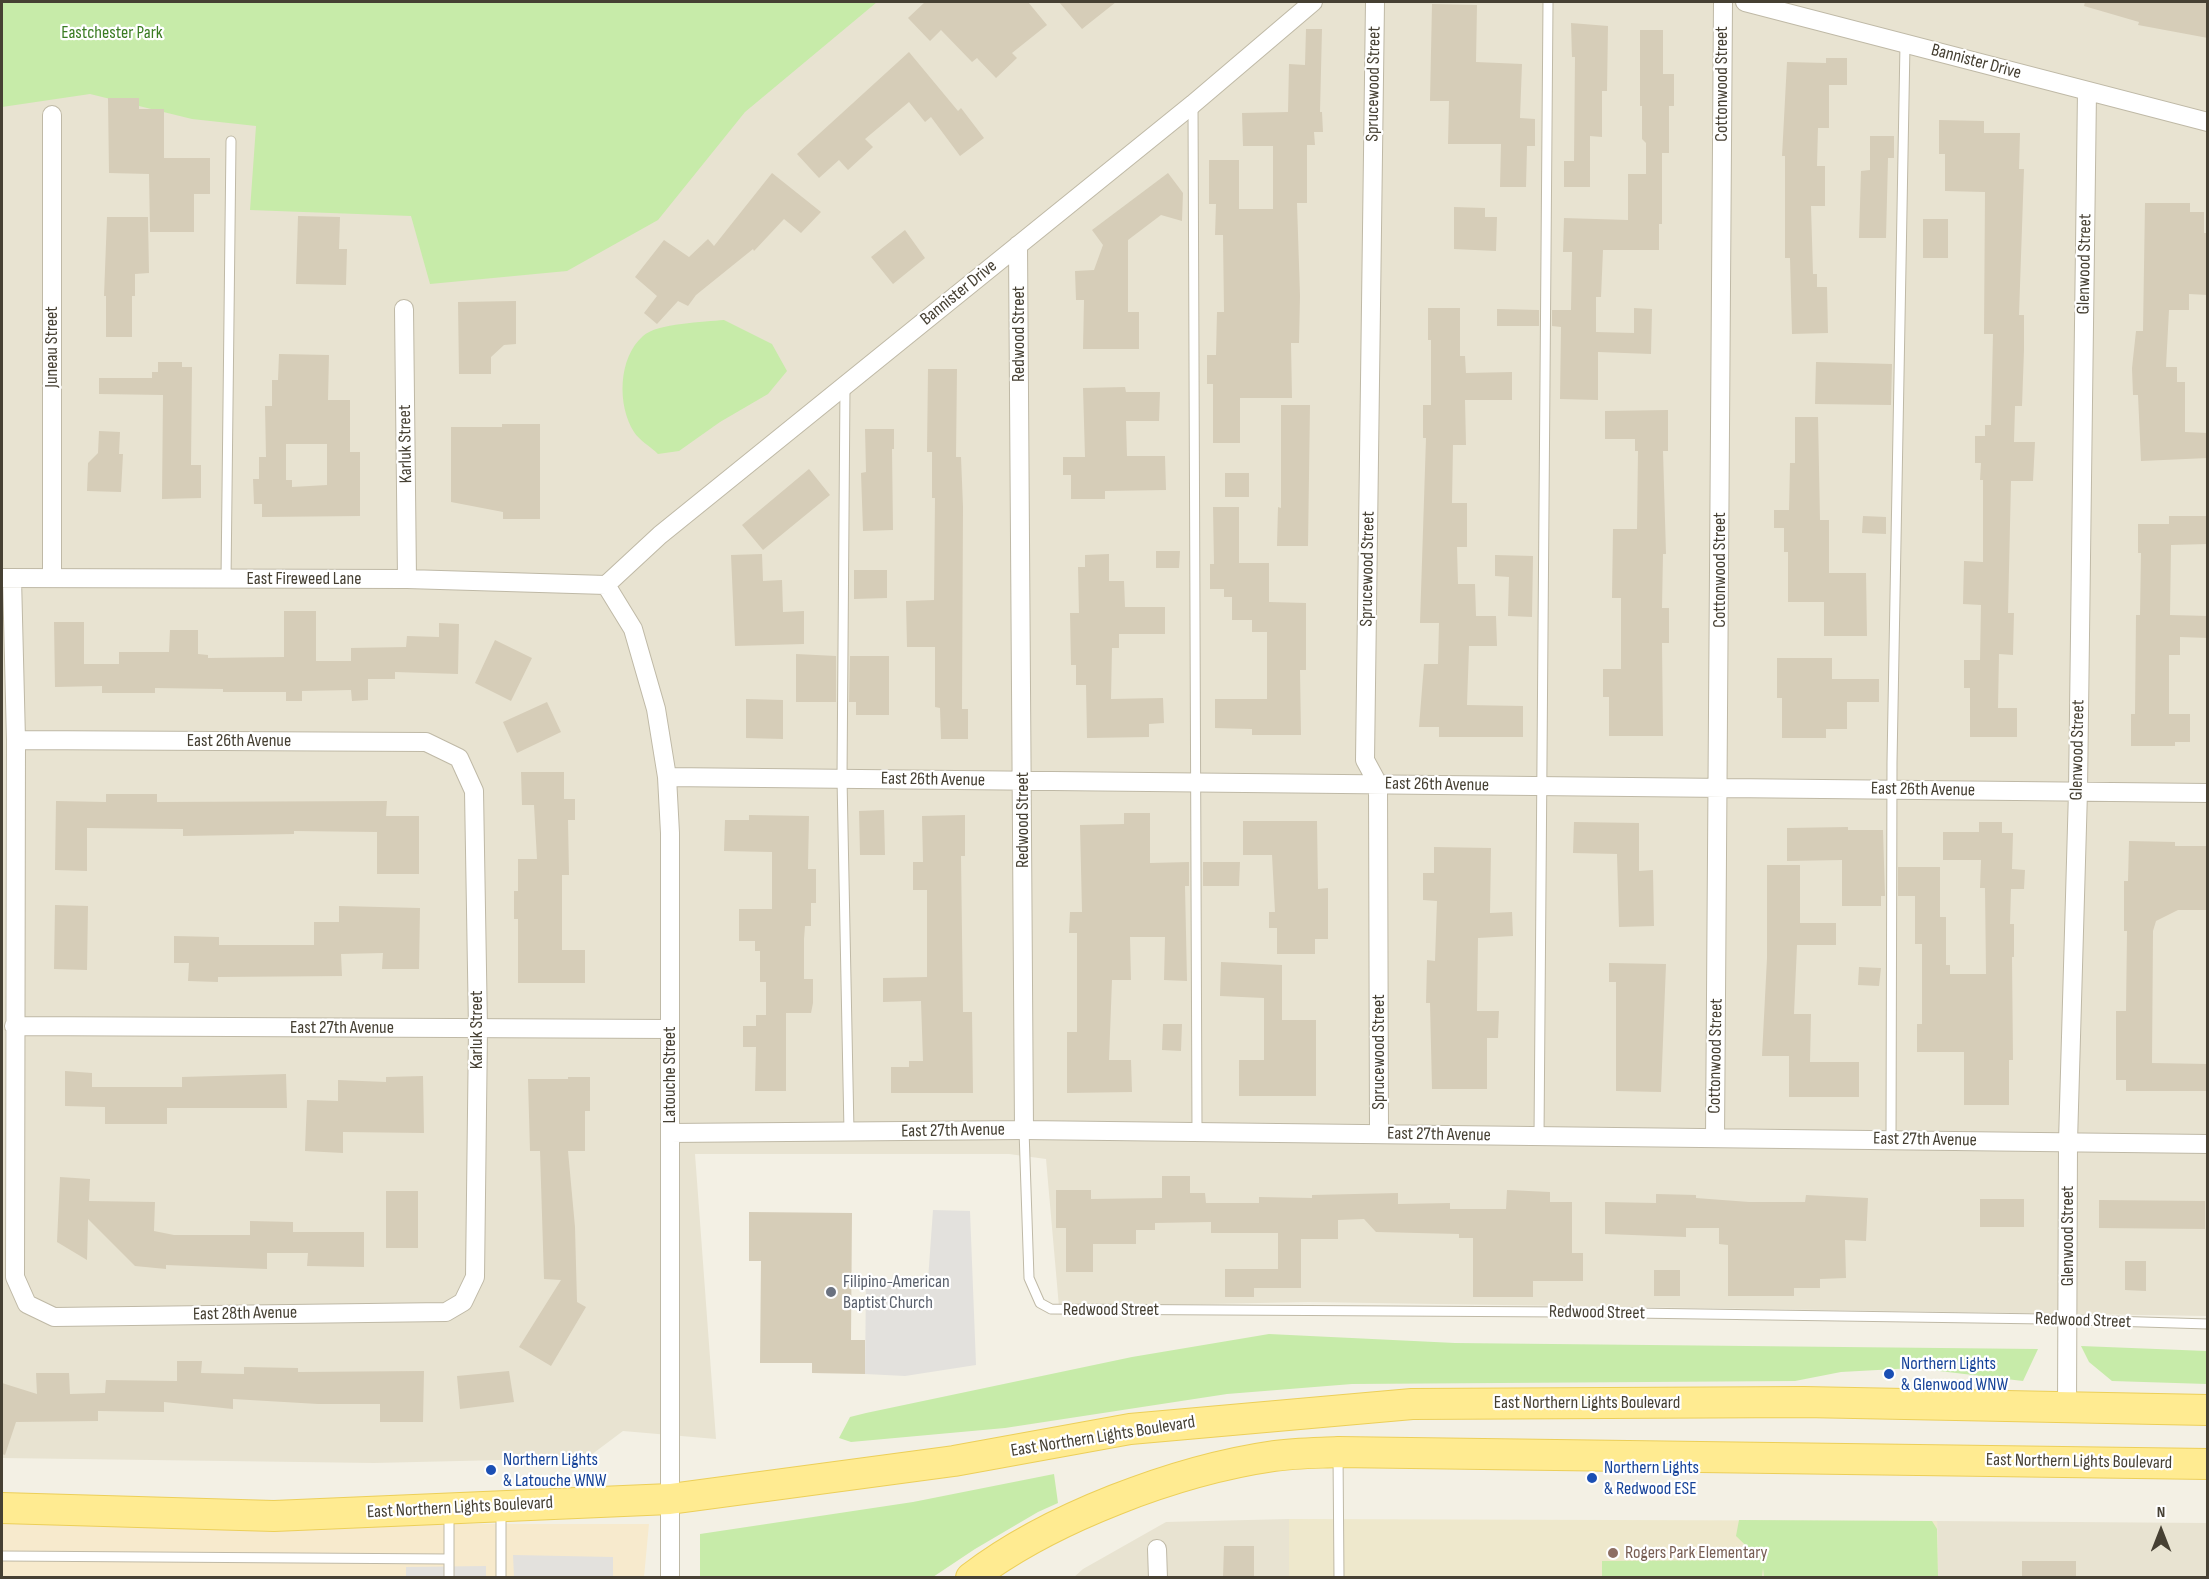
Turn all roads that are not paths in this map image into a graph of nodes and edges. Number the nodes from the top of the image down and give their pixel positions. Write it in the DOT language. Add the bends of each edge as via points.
graph roads {
  1 [pos="1312,2"];
  2 [pos="1376,2"];
  3 [pos="1548,2"];
  4 [pos="1723,2"];
  5 [pos="1745,2"];
  6 [pos="1905,44"];
  7 [pos="2087,91"];
  8 [pos="1193,104"];
  9 [pos="52,115"];
  10 [pos="2208,122"];
  11 [pos="231,141"];
  12 [pos="1018,245"];
  13 [pos="404,309"];
  14 [pos="845,386"];
  15 [pos="7,578"];
  16 [pos="52,579"];
  17 [pos="407,579"];
  18 [pos="226,580"];
  19 [pos="606,585"];
  20 [pos="16,740"];
  21 [pos="459,758"];
  22 [pos="667,777"];
  23 [pos="842,778"];
  24 [pos="1023,781"];
  25 [pos="1196,782"];
  26 [pos="1378,784"];
  27 [pos="1541,786"];
  28 [pos="1719,788"];
  29 [pos="1893,789"];
  30 [pos="2078,791"];
  31 [pos="2208,793"];
  32 [pos="14,1026"];
  33 [pos="478,1029"];
  34 [pos="670,1029"];
  35 [pos="1024,1130"];
  36 [pos="849,1132"];
  37 [pos="1197,1132"];
  38 [pos="670,1133"];
  39 [pos="1379,1134"];
  40 [pos="1539,1136"];
  41 [pos="1715,1138"];
  42 [pos="1891,1140"];
  43 [pos="2068,1142"];
  44 [pos="2208,1144"];
  45 [pos="463,1302"];
  46 [pos="2068,1321"];
  47 [pos="2208,1324"];
  48 [pos="2067,1408"];
  49 [pos="2208,1410"];
  50 [pos="1338,1452"];
  51 [pos="2208,1464"];
  52 [pos="670,1498"];
  53 [pos="501,1506"];
  54 [pos="2,1508"];
  55 [pos="450,1509"];
  56 [pos="1157,1549"];
  57 [pos="2,1556"];
  58 [pos="449,1559"];
  59 [pos="449,1578"];
  60 [pos="501,1578"];
  61 [pos="670,1578"];
  62 [pos="971,1578"];
  63 [pos="1158,1578"];
  64 [pos="1339,1578"];
  1 -- 8 [label="street, Bannister Drive"];
  2 -- 26 [label="street, Sprucewood Street" via="1365,760"];
  3 -- 27 [label="lane"];
  4 -- 28 [label="street, Cottonwood Street"];
  5 -- 6 [label="street, Bannister Drive"];
  6 -- 7 [label="street, Bannister Drive"];
  6 -- 29 [label="lane"];
  7 -- 10 [label="street, Bannister Drive"];
  7 -- 30 [label="street, Glenwood Street"];
  8 -- 12 [label="street, Bannister Drive"];
  8 -- 25 [label="lane"];
  9 -- 16 [label="street, Juneau Street"];
  11 -- 18 [label="lane"];
  12 -- 14 [label="street, Bannister Drive"];
  12 -- 24 [label="street, Redwood Street"];
  13 -- 17 [label="street, Karluk Street"];
  14 -- 19 [label="street, Bannister Drive" via="660,535"];
  14 -- 23 [label="lane"];
  15 -- 16 [label="street, East Fireweed Lane"];
  15 -- 20 [label="street"];
  16 -- 18 [label="street, East Fireweed Lane"];
  17 -- 18 [label="street, East Fireweed Lane"];
  17 -- 19 [label="street, East Fireweed Lane"];
  19 -- 22 [label="street, Latouche Street" via="633,629 656,709"];
  20 -- 21 [label="street, East 26th Avenue" via="426,742"];
  20 -- 32 [label="street"];
  21 -- 33 [label="street, Karluk Street" via="474,791"];
  22 -- 23 [label="street, East 26th Avenue"];
  22 -- 34 [label="street, Latouche Street"];
  23 -- 24 [label="street, East 26th Avenue"];
  23 -- 36 [label="lane"];
  24 -- 25 [label="street, East 26th Avenue"];
  24 -- 35 [label="street, Redwood Street"];
  25 -- 26 [label="street, East 26th Avenue"];
  25 -- 37 [label="lane"];
  26 -- 27 [label="street, East 26th Avenue"];
  26 -- 39 [label="street, Sprucewood Street"];
  27 -- 28 [label="street, East 26th Avenue"];
  27 -- 40 [label="lane"];
  28 -- 29 [label="street, East 26th Avenue"];
  28 -- 41 [label="street, Cottonwood Street"];
  29 -- 30 [label="street, East 26th Avenue"];
  29 -- 42 [label="lane"];
  30 -- 31 [label="street, East 26th Avenue"];
  30 -- 43 [label="street, Glenwood Street"];
  32 -- 33 [label="street, East 27th Avenue"];
  32 -- 45 [label="street, East 28th Avenue" via="15,1277 27,1304 54,1317 446,1312"];
  33 -- 34 [label="street, East 27th Avenue"];
  33 -- 45 [label="street, Karluk Street" via="475,1276"];
  34 -- 38 [label="street, Latouche Street"];
  35 -- 36 [label="street, East 27th Avenue"];
  35 -- 37 [label="street, East 27th Avenue"];
  35 -- 46 [label="lane, Redwood Street" via="1029,1278 1040,1303 1051,1309 1564,1312"];
  36 -- 38 [label="street, East 27th Avenue"];
  37 -- 39 [label="street, East 27th Avenue"];
  38 -- 52 [label="street, Latouche Street"];
  39 -- 40 [label="street, East 27th Avenue"];
  40 -- 41 [label="street, East 27th Avenue"];
  41 -- 42 [label="street, East 27th Avenue"];
  42 -- 43 [label="street, East 27th Avenue"];
  43 -- 44 [label="street, East 27th Avenue"];
  43 -- 46 [label="street, Glenwood Street"];
  46 -- 47 [label="lane, Redwood Street"];
  46 -- 48 [label="street, Glenwood Street"];
  48 -- 49 [label="main road, East Northern Lights Boulevard"];
  48 -- 52 [label="main road, East Northern Lights Boulevard" via="1804,1402 1412,1404 1130,1429 954,1461"];
  50 -- 51 [label="main road, East Northern Lights Boulevard"];
  50 -- 62 [label="main road, East Northern Lights Boulevard" via="1276,1456 1220,1466 1162,1483 1082,1514"];
  50 -- 64 [label="lane"];
  52 -- 53 [label="main road, East Northern Lights Boulevard"];
  52 -- 61 [label="street, Latouche Street"];
  53 -- 55 [label="main road, East Northern Lights Boulevard"];
  53 -- 60 [label="lane"];
  54 -- 55 [label="main road, East Northern Lights Boulevard" via="274,1516"];
  55 -- 58 [label="lane"];
  56 -- 63 [label="street"];
  57 -- 58 [label="lane"];
  58 -- 59 [label="lane"];
}
